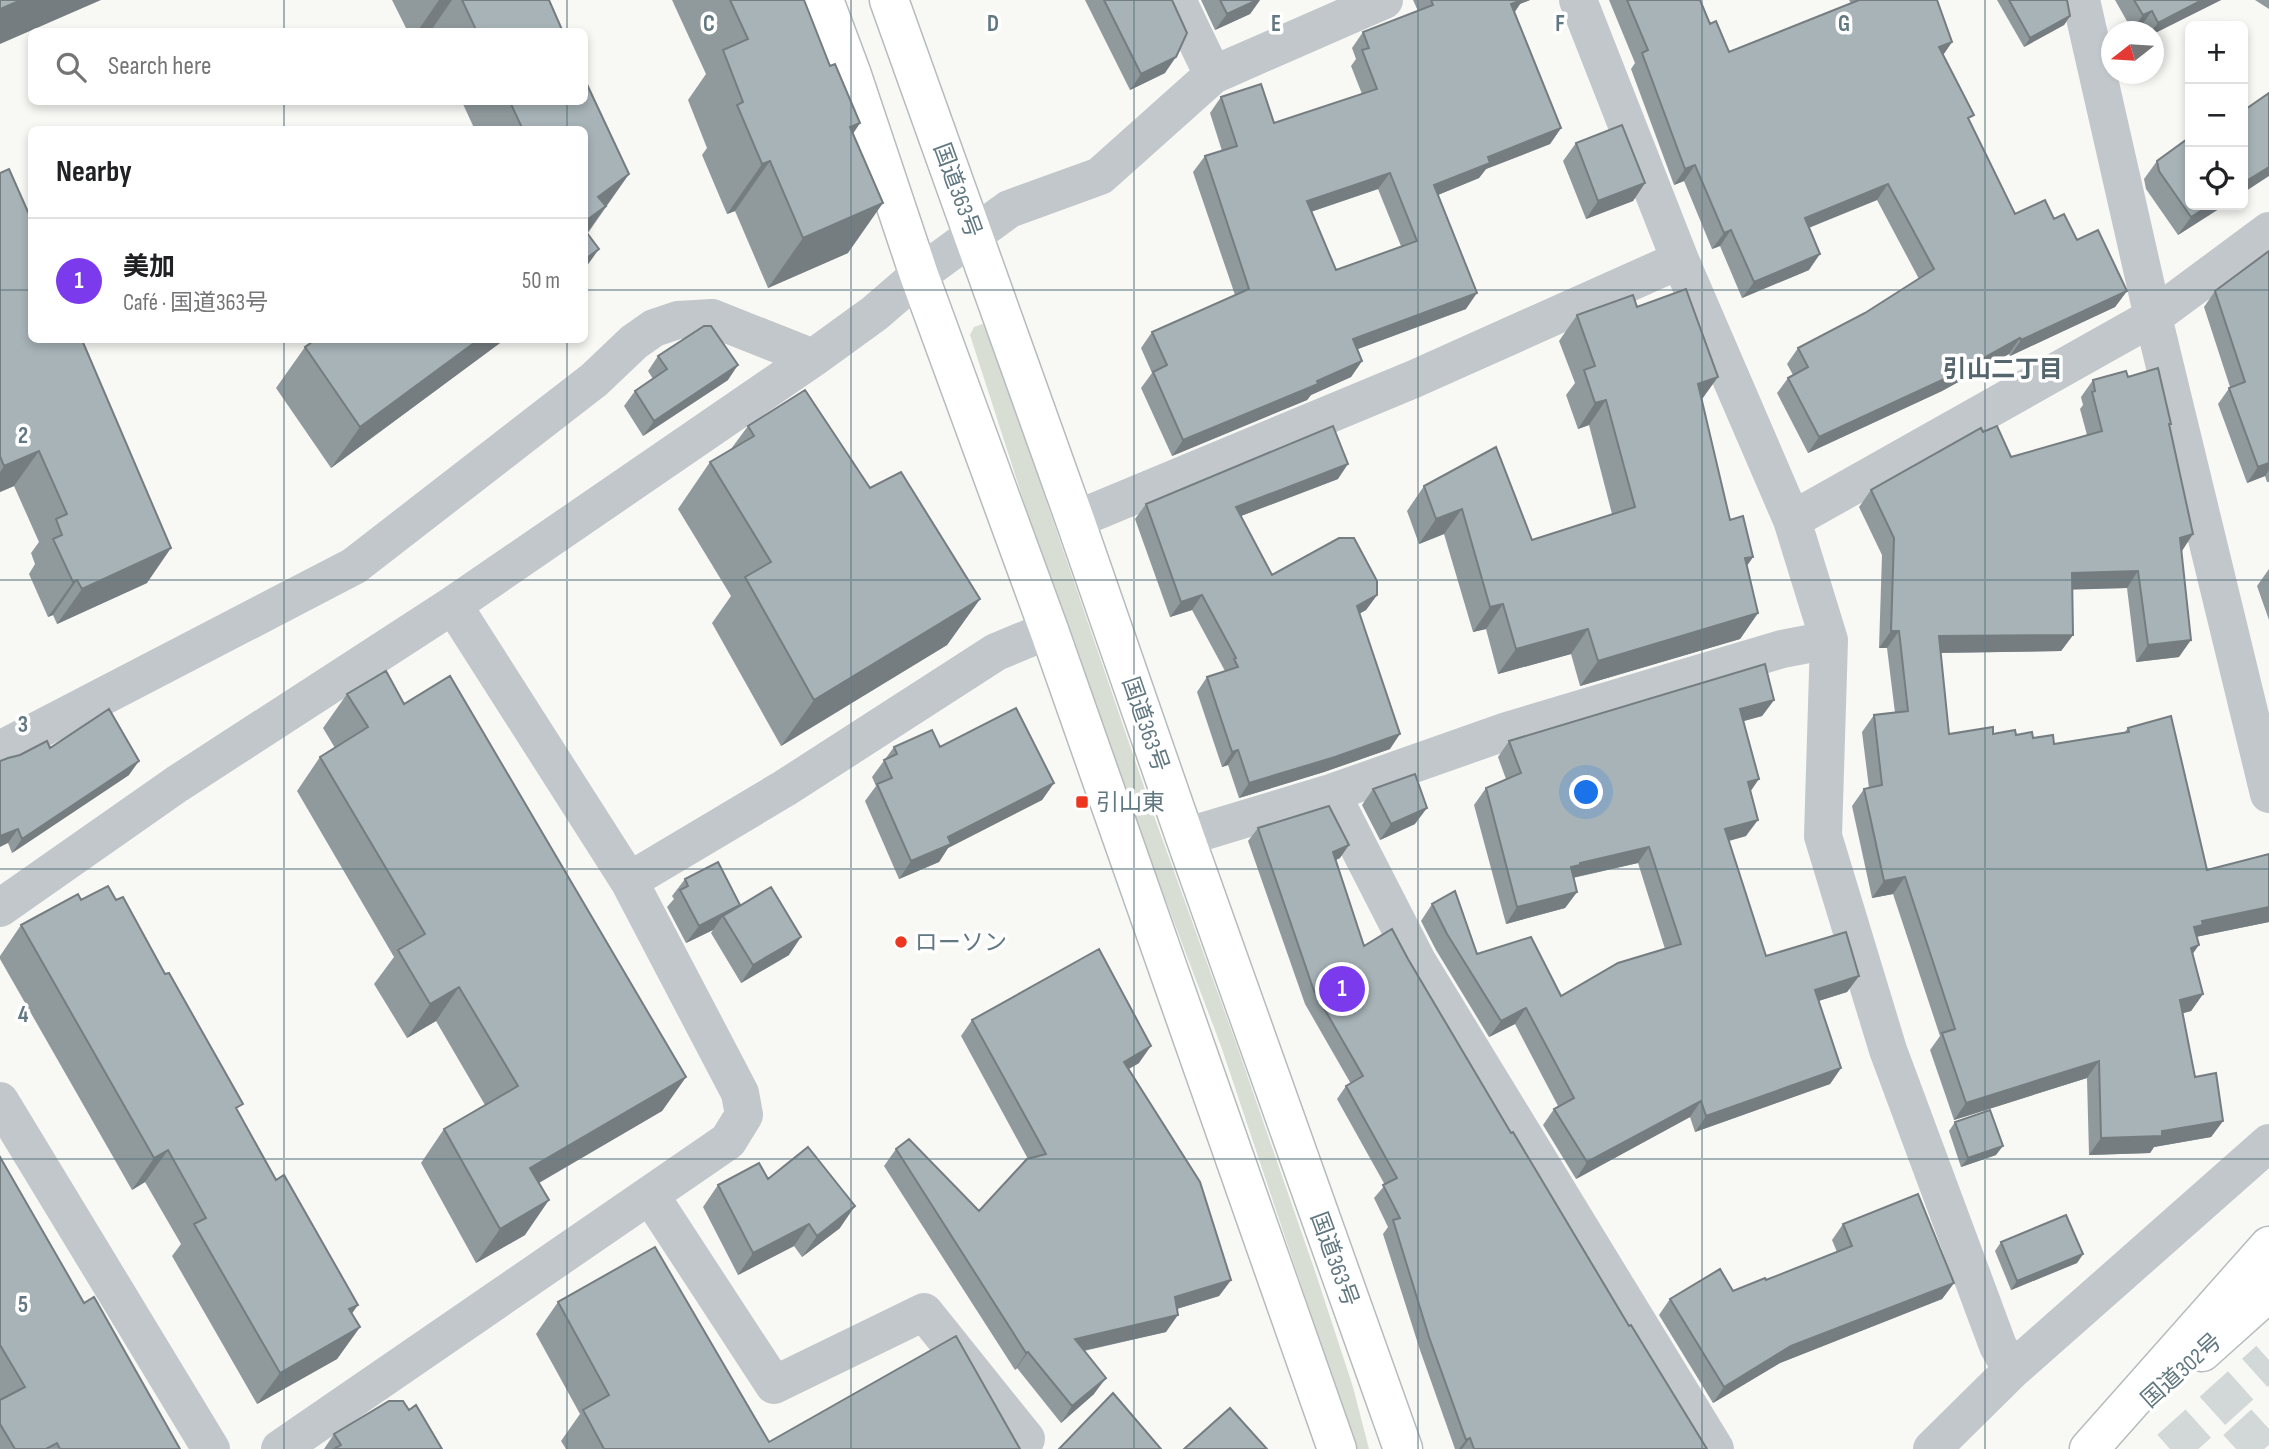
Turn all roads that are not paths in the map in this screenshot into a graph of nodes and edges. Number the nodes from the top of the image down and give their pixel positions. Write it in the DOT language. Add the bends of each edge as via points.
graph roads {
  1 [pos="824,0"];
  2 [pos="888,0"];
  3 [pos="1177,0"];
  4 [pos="1384,0"];
  5 [pos="1578,0"];
  6 [pos="2081,0"];
  7 [pos="1213,75"];
  8 [pos="2269,232"];
  9 [pos="974,236"];
  10 [pos="1681,260"];
  11 [pos="919,275"];
  12 [pos="2153,317"];
  13 [pos="813,358"];
  14 [pos="1076,520"];
  15 [pos="1792,520"];
  16 [pos="453,605"];
  17 [pos="1049,630"];
  18 [pos="1829,640"];
  19 [pos="0,750"];
  20 [pos="1331,793"];
  21 [pos="2269,794"];
  22 [pos="1185,837"];
  23 [pos="629,881"];
  24 [pos="0,908"];
  25 [pos="0,1101"];
  26 [pos="2269,1143"];
  27 [pos="650,1195"];
  28 [pos="2269,1246"];
  29 [pos="2269,1292"];
  30 [pos="2012,1370"];
  31 [pos="211,1449"];
  32 [pos="280,1449"];
  33 [pos="1017,1449"];
  34 [pos="1337,1449"];
  35 [pos="1403,1449"];
  36 [pos="1715,1449"];
  37 [pos="1932,1449"];
  38 [pos="2091,1449"];
  1 -- 11 [label="highway"];
  2 -- 9 [label="highway, 国道363号"];
  3 -- 7 [label="street"];
  4 -- 7 [label="street"];
  5 -- 10 [label="street"];
  6 -- 12 [label="street"];
  7 -- 9 [label="street" via="1100,176 1009,209"];
  8 -- 12 [label="street"];
  9 -- 11 [label="street"];
  9 -- 14 [label="highway, 国道363号"];
  10 -- 14 [label="street" via="1414,379"];
  10 -- 15 [label="street"];
  11 -- 13 [label="street"];
  11 -- 17 [label="highway"];
  12 -- 15 [label="street"];
  12 -- 21 [label="street"];
  13 -- 16 [label="street"];
  13 -- 19 [label="street" via="712,318 678,320 654,328 354,566"];
  14 -- 22 [label="highway, 国道363号"];
  15 -- 18 [label="street"];
  16 -- 23 [label="street"];
  16 -- 24 [label="street" via="177,784"];
  17 -- 23 [label="street" via="996,652 785,788"];
  17 -- 34 [label="highway"];
  18 -- 20 [label="street" via="1782,649 1507,731"];
  18 -- 30 [label="street" via="1823,836 1888,1050 1998,1346"];
  20 -- 22 [label="street"];
  20 -- 36 [label="street" via="1417,961"];
  22 -- 35 [label="highway, 国道363号"];
  23 -- 27 [label="street" via="740,1093 744,1115 728,1141"];
  25 -- 31 [label="street"];
  26 -- 30 [label="street"];
  27 -- 32 [label="street"];
  27 -- 33 [label="street" via="774,1385 924,1312 1026,1439"];
  28 -- 38 [label="highway"];
  29 -- 38 [label="highway, 国道302号"];
  30 -- 37 [label="street"];
}
